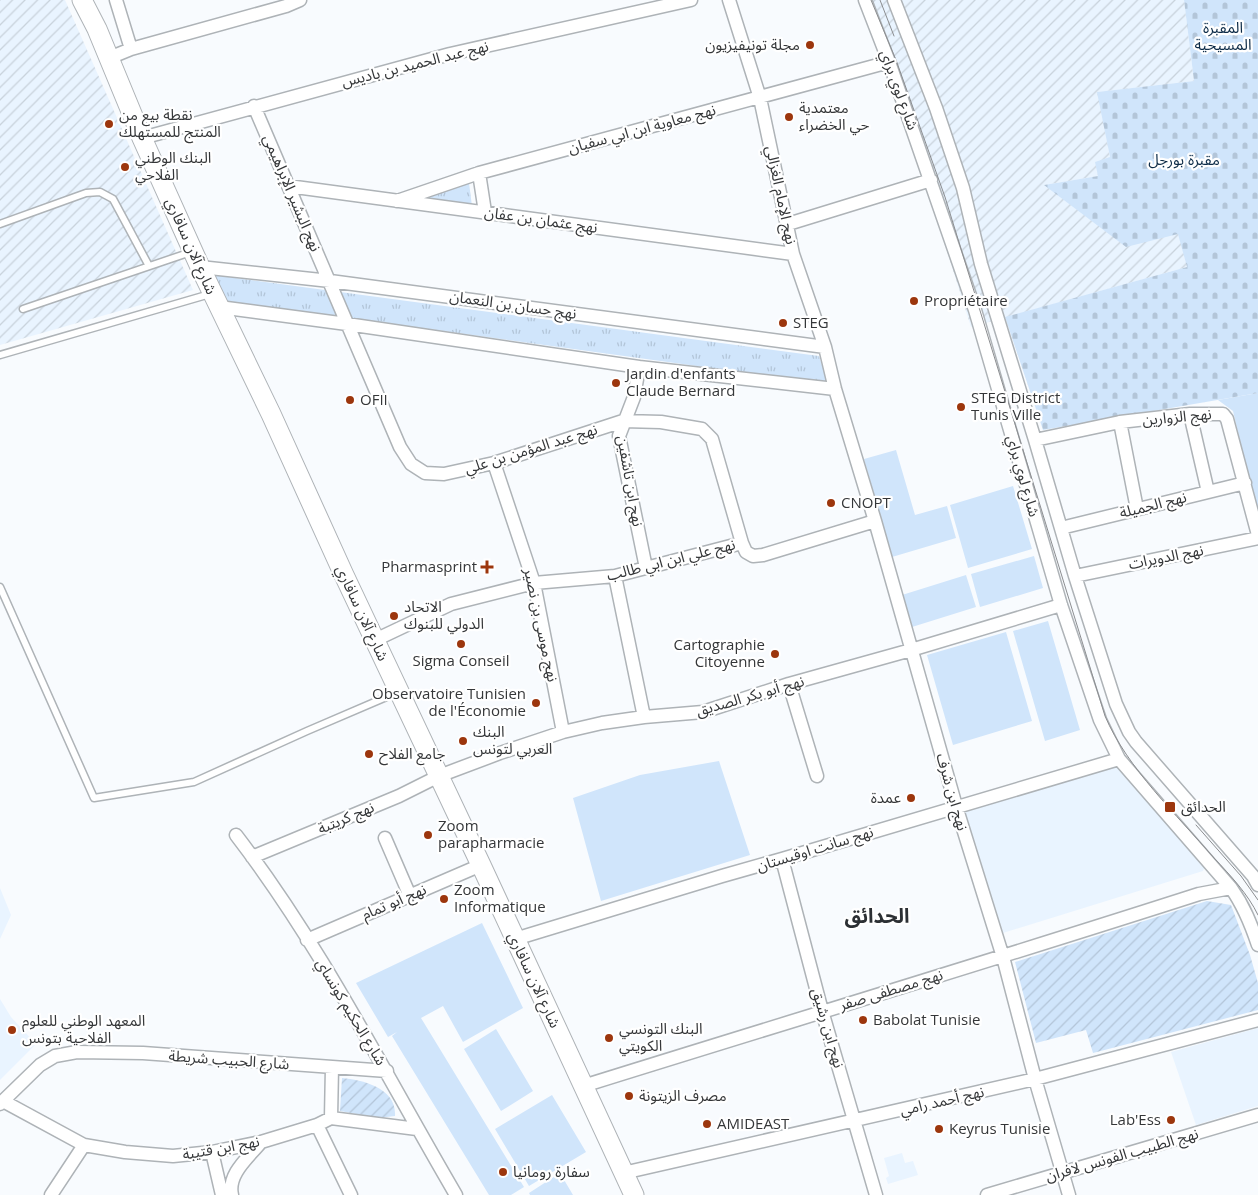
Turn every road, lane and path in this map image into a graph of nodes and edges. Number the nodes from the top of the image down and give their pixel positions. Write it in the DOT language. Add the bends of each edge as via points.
graph roads {
  1 [pos="82,0"];
  2 [pos="90,0"];
  3 [pos="116,0"];
  4 [pos="300,0"];
  5 [pos="691,0"];
  6 [pos="729,0"];
  7 [pos="865,0"];
  8 [pos="894,0"];
  9 [pos="97,29"];
  10 [pos="131,49"];
  11 [pos="109,58"];
  12 [pos="889,62"];
  13 [pos="760,98"];
  14 [pos="254,106"];
  15 [pos="142,138"];
  16 [pos="479,173"];
  17 [pos="931,180"];
  18 [pos="288,186"];
  19 [pos="397,201"];
  20 [pos="485,212"];
  21 [pos="0,224"];
  22 [pos="788,224"];
  23 [pos="793,254"];
  24 [pos="196,259"];
  25 [pos="149,266"];
  26 [pos="330,280"];
  27 [pos="215,300"];
  28 [pos="23,309"];
  29 [pos="347,324"];
  30 [pos="825,347"];
  31 [pos="0,355"];
  32 [pos="639,367"];
  33 [pos="835,389"];
  34 [pos="1190,414"];
  35 [pos="624,421"];
  36 [pos="1120,422"];
  37 [pos="1036,440"];
  38 [pos="494,463"];
  39 [pos="1245,483"];
  40 [pos="1208,492"];
  41 [pos="1137,509"];
  42 [pos="875,521"];
  43 [pos="1060,528"];
  44 [pos="1258,537"];
  45 [pos="742,542"];
  46 [pos="646,568"];
  47 [pos="614,576"];
  48 [pos="1075,576"];
  49 [pos="534,583"];
  50 [pos="0,587"];
  51 [pos="1061,605"];
  52 [pos="375,640"];
  53 [pos="912,650"];
  54 [pos="789,684"];
  55 [pos="400,692"];
  56 [pos="644,717"];
  57 [pos="563,732"];
  58 [pos="1118,760"];
  59 [pos="439,776"];
  60 [pos="817,776"];
  61 [pos="956,806"];
  62 [pos="236,835"];
  63 [pos="385,838"];
  64 [pos="252,857"];
  65 [pos="782,859"];
  66 [pos="481,865"];
  67 [pos="1256,878"];
  68 [pos="1231,888"];
  69 [pos="410,896"];
  70 [pos="515,939"];
  71 [pos="307,940"];
  72 [pos="1258,945"];
  73 [pos="1003,957"];
  74 [pos="822,1011"];
  75 [pos="1258,1020"];
  76 [pos="332,1067"];
  77 [pos="387,1071"];
  78 [pos="1034,1079"];
  79 [pos="583,1086"];
  80 [pos="2,1102"];
  81 [pos="1258,1115"];
  82 [pos="331,1118"];
  83 [pos="855,1121"];
  84 [pos="317,1125"];
  85 [pos="417,1128"];
  86 [pos="261,1142"];
  87 [pos="84,1145"];
  88 [pos="212,1152"];
  89 [pos="1063,1172"];
  90 [pos="623,1173"];
  91 [pos="51,1195"];
  92 [pos="222,1195"];
  93 [pos="232,1195"];
  94 [pos="351,1195"];
  95 [pos="456,1195"];
  96 [pos="634,1195"];
  97 [pos="876,1195"];
  98 [pos="987,1195"];
  99 [pos="1069,1195"];
  1 -- 9 [label="street, شارع آلان سافاري"];
  2 -- 9 [label="street, شارع آلان سافاري"];
  3 -- 10 [label="street"];
  4 -- 10 [label="street"];
  5 -- 14 [label="street, نهج عبد الحميد بن باديس" via="450,54"];
  6 -- 13 [label="street, نهج الإمام الغزالي"];
  7 -- 12 [label="street, شارع لوي براي"];
  8 -- 37 [label="street, شارع لوي براي" via="963,188 981,264"];
  9 -- 11 [label="street, شارع آلان سافاري"];
  10 -- 11 [label="street"];
  11 -- 15 [label="street, شارع آلان سافاري"];
  12 -- 13 [label="street, نهج معاوية ابن ابي سفيان"];
  12 -- 17 [label="street, شارع لوي براي"];
  13 -- 16 [label="street, نهج معاوية ابن ابي سفيان"];
  13 -- 22 [label="street, نهج الإمام الغزالي"];
  14 -- 15 [label="street, نهج عبد الحميد بن باديس"];
  14 -- 18 [label="street, نهج البشير الإبراهيمي"];
  15 -- 24 [label="street, شارع آلان سافاري"];
  16 -- 19 [label="street, نهج معاوية ابن ابي سفيان"];
  16 -- 20 [label="street"];
  17 -- 22 [label="street"];
  17 -- 51 [label="street, شارع لوي براي" via="976,310"];
  18 -- 19 [label="street, نهج عثمان بن عفان"];
  18 -- 26 [label="street, نهج البشير الإبراهيمي"];
  19 -- 20 [label="street, نهج عثمان بن عفان"];
  20 -- 23 [label="street, نهج عثمان بن عفان"];
  21 -- 25 [label="lane" via="86,192 100,192 113,199"];
  22 -- 23 [label="street, نهج الإمام الغزالي"];
  23 -- 30 [label="street, نهج الإمام الغزالي"];
  24 -- 25 [label="lane"];
  24 -- 26 [label="street, نهج حسان بن النعمان"];
  24 -- 27 [label="street, شارع آلان سافاري"];
  25 -- 28 [label="lane"];
  26 -- 29 [label="street, نهج عبد المؤمن بن علي"];
  26 -- 30 [label="street, نهج حسان بن النعمان"];
  27 -- 29 [label="street"];
  27 -- 31 [label="lane"];
  27 -- 52 [label="street, شارع آلان سافاري"];
  29 -- 32 [label="street"];
  29 -- 38 [label="street, نهج عبد المؤمن بن علي" via="400,446 411,464 426,473 444,474"];
  30 -- 33 [label="street, نهج الإمام الغزالي"];
  32 -- 33 [label="street"];
  32 -- 35 [label="street, نهج ابن تاشفين" via="634,397"];
  33 -- 42 [label="street, نهج ابن شرف"];
  34 -- 36 [label="street, نهج الزوارين"];
  34 -- 39 [label="street, نهج الزوارين" via="1221,413 1226,416"];
  34 -- 40 [label="street"];
  35 -- 38 [label="street, نهج عبد المؤمن بن علي"];
  35 -- 45 [label="street, نهج عبد المؤمن بن علي" via="661,422 702,429 708,434 718,457"];
  35 -- 46 [label="street, نهج ابن تاشفين" via="619,436"];
  36 -- 37 [label="street, نهج الزوارين"];
  36 -- 41 [label="street"];
  37 -- 43 [label="street, شارع لوي براي"];
  38 -- 49 [label="street, نهج موسى بن نصير"];
  39 -- 40 [label="street, نهج الجميلة"];
  39 -- 44 [label="street, نهج الزوارين"];
  40 -- 41 [label="street, نهج الجميلة"];
  41 -- 43 [label="street, نهج الجميلة"];
  42 -- 45 [label="street, نهج علي ابن ابي طالب" via="763,556 746,552"];
  42 -- 53 [label="street, نهج ابن شرف"];
  43 -- 48 [label="street, شارع لوي براي"];
  44 -- 48 [label="street, نهج الدويرات"];
  45 -- 46 [label="street, نهج علي ابن ابي طالب"];
  46 -- 47 [label="street, نهج علي ابن ابي طالب"];
  47 -- 49 [label="street, نهج علي ابن ابي طالب"];
  47 -- 56 [label="street"];
  48 -- 67 [label="street, شارع لوي براي" via="1116,704 1129,732"];
  49 -- 52 [label="street, نهج علي ابن ابي طالب" via="451,604"];
  49 -- 57 [label="street, نهج موسى بن نصير"];
  50 -- 55 [label="lane" via="94,798 194,782"];
  51 -- 53 [label="street, نهج أبو بكر الصديق"];
  51 -- 58 [label="street, شارع لوي براي" via="1100,720"];
  52 -- 55 [label="street, شارع آلان سافاري"];
  53 -- 54 [label="street, نهج أبو بكر الصديق"];
  53 -- 61 [label="street, نهج ابن شرف"];
  54 -- 56 [label="street, نهج أبو بكر الصديق" via="703,712"];
  54 -- 60 [label="street"];
  55 -- 59 [label="street, شارع آلان سافاري"];
  56 -- 57 [label="street, نهج أبو بكر الصديق"];
  57 -- 59 [label="street, نهج أبو بكر الصديق"];
  58 -- 61 [label="street, نهج سانت اوقيستان"];
  58 -- 68 [label="street, شارع لوي براي"];
  59 -- 64 [label="street, نهج كريتبة"];
  59 -- 66 [label="street, شارع آلان سافاري"];
  61 -- 65 [label="street, نهج سانت اوقيستان"];
  61 -- 73 [label="street, نهج ابن شرف"];
  62 -- 64 [label="street, شارع الحكيم كونساي"];
  63 -- 69 [label="street"];
  64 -- 71 [label="street, شارع الحكيم كونساي"];
  65 -- 70 [label="street, نهج سانت اوقيستان"];
  65 -- 74 [label="street, نهج ابن رشيق"];
  66 -- 69 [label="street, نهج أبو تمام"];
  66 -- 70 [label="street, شارع آلان سافاري"];
  68 -- 72 [label="street, شارع لوي براي" via="1248,916"];
  68 -- 73 [label="street, نهج مصطفى صفر" via="1198,894"];
  69 -- 71 [label="street, نهج أبو تمام"];
  70 -- 79 [label="street, شارع آلان سافاري"];
  71 -- 77 [label="street, شارع الحكيم كونساي"];
  73 -- 74 [label="street, نهج مصطفى صفر"];
  73 -- 78 [label="street, نهج ابن شرف"];
  74 -- 79 [label="street, نهج مصطفى صفر"];
  74 -- 83 [label="street, نهج ابن رشيق"];
  75 -- 78 [label="street, نهج أحمد رامي"];
  76 -- 77 [label="street, شارع الحبيب شريطة"];
  76 -- 80 [label="street, شارع الحبيب شريطة" via="143,1053 65,1053 40,1065"];
  76 -- 82 [label="street"];
  77 -- 85 [label="street, شارع الحكيم كونساي"];
  78 -- 83 [label="street, نهج أحمد رامي"];
  78 -- 89 [label="street, نهج ابن شرف"];
  79 -- 90 [label="street, شارع آلان سافاري"];
  80 -- 87 [label="street, نهج ابن قتيبة"];
  81 -- 89 [label="street, نهج الطبيب الفونس لافران"];
  82 -- 84 [label="street, نهج ابن قتيبة"];
  82 -- 85 [label="street"];
  83 -- 90 [label="street, نهج أحمد رامي"];
  83 -- 97 [label="street, نهج ابن رشيق"];
  84 -- 86 [label="street, نهج ابن قتيبة"];
  84 -- 94 [label="street"];
  85 -- 95 [label="street, شارع الحكيم كونساي"];
  86 -- 88 [label="street, نهج ابن قتيبة"];
  86 -- 93 [label="street" via="236,1172 232,1180"];
  87 -- 88 [label="street, نهج ابن قتيبة" via="174,1156"];
  87 -- 91 [label="street"];
  88 -- 92 [label="street"];
  89 -- 98 [label="street, نهج الطبيب الفونس لافران"];
  89 -- 99 [label="street, نهج ابن شرف"];
  90 -- 96 [label="street, شارع آلان سافاري"];
}
